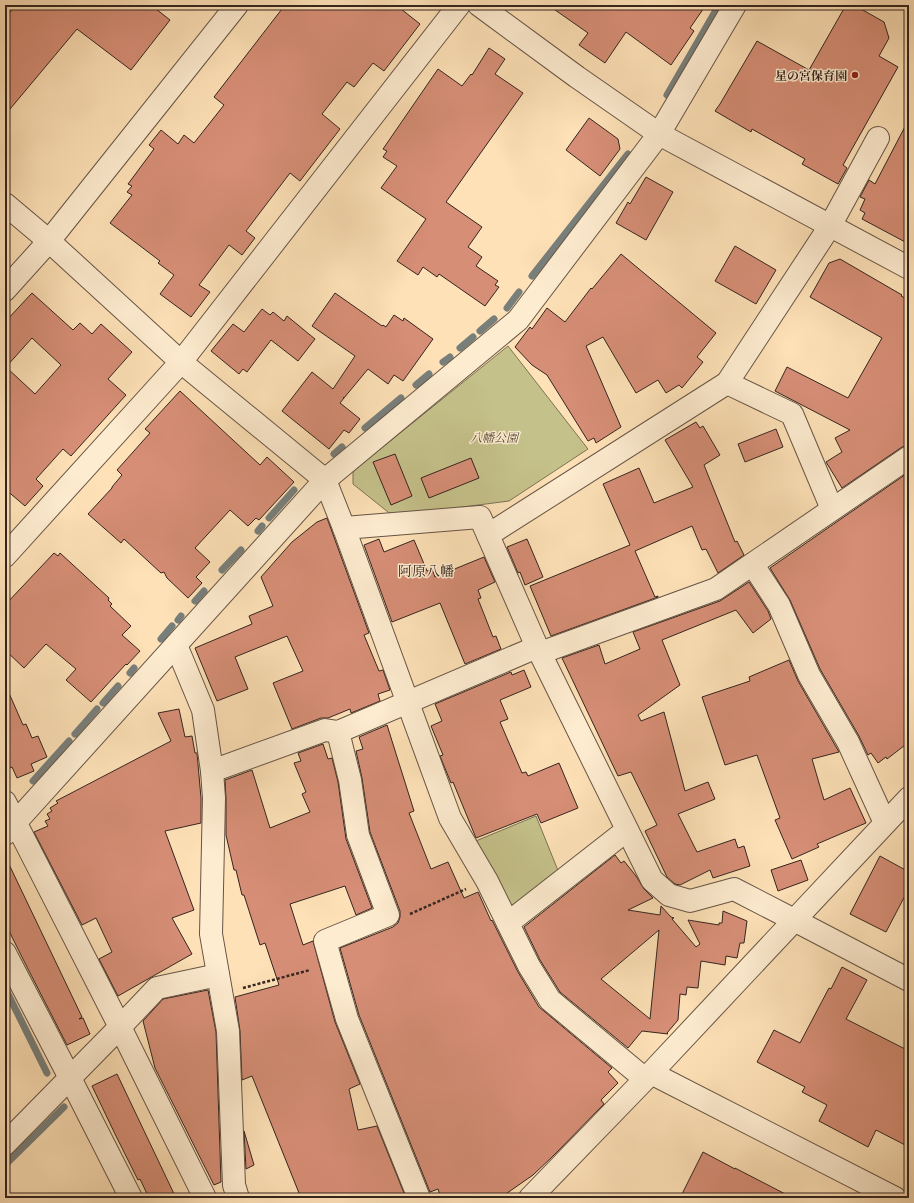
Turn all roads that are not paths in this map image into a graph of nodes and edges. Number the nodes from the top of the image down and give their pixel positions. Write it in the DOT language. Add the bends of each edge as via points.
graph roads {
  1 [pos="237,5"];
  2 [pos="458,5"];
  3 [pos="479,5"];
  4 [pos="735,5"];
  5 [pos="659,134"];
  6 [pos="878,138"];
  7 [pos="5,204"];
  8 [pos="830,226"];
  9 [pos="49,241"];
  10 [pos="909,268"];
  11 [pos="5,290"];
  12 [pos="181,362"];
  13 [pos="726,383"];
  14 [pos="909,457"];
  15 [pos="325,480"];
  16 [pos="832,509"];
  17 [pos="344,528"];
  18 [pos="488,535"];
  19 [pos="5,556"];
  20 [pos="753,565"];
  21 [pos="176,645"];
  22 [pos="538,650"];
  23 [pos="408,702"];
  24 [pos="338,732"];
  25 [pos="212,771"];
  26 [pos="909,798"];
  27 [pos="5,802"];
  28 [pos="885,824"];
  29 [pos="10,829"];
  30 [pos="627,830"];
  31 [pos="794,920"];
  32 [pos="508,923"];
  33 [pos="5,953"];
  34 [pos="909,980"];
  35 [pos="220,984"];
  36 [pos="120,1027"];
  37 [pos="648,1076"];
  38 [pos="70,1078"];
  39 [pos="5,1144"];
  40 [pos="130,1198"];
  41 [pos="205,1198"];
  42 [pos="238,1198"];
  43 [pos="419,1198"];
  44 [pos="530,1198"];
  45 [pos="895,1198"];
  1 -- 9 [label="street"];
  2 -- 12 [label="street"];
  3 -- 5 [label="street"];
  4 -- 5 [label="street"];
  5 -- 8 [label="street"];
  5 -- 15 [label="street" via="518,320"];
  6 -- 8 [label="street"];
  7 -- 9 [label="street"];
  8 -- 10 [label="street"];
  8 -- 13 [label="street"];
  9 -- 11 [label="street"];
  9 -- 12 [label="street"];
  12 -- 15 [label="street"];
  12 -- 19 [label="street"];
  13 -- 16 [label="street" via="792,414"];
  13 -- 18 [label="street"];
  14 -- 16 [label="street"];
  15 -- 17 [label="street"];
  15 -- 21 [label="street"];
  16 -- 20 [label="street"];
  17 -- 18 [label="street" via="480,517"];
  17 -- 23 [label="street"];
  18 -- 22 [label="street"];
  20 -- 22 [label="street" via="716,589"];
  20 -- 28 [label="street" via="780,605 809,675 848,742"];
  21 -- 25 [label="street" via="203,710"];
  21 -- 29 [label="street"];
  22 -- 23 [label="street"];
  22 -- 30 [label="street"];
  23 -- 24 [label="street"];
  23 -- 32 [label="street" via="450,818 487,880"];
  24 -- 25 [label="street" via="325,730"];
  24 -- 43 [label="street" via="350,780 358,835 388,915 325,941 347,1019"];
  25 -- 35 [label="street" via="214,798 211,934"];
  26 -- 28 [label="street"];
  27 -- 29 [label="street"];
  28 -- 31 [label="street"];
  29 -- 36 [label="street"];
  30 -- 31 [label="street" via="652,880 669,895 690,901 734,890"];
  30 -- 32 [label="street"];
  31 -- 34 [label="street"];
  31 -- 37 [label="street"];
  32 -- 37 [label="street" via="529,966 550,1000"];
  33 -- 38 [label="street"];
  35 -- 36 [label="street" via="157,988"];
  35 -- 42 [label="street" via="228,1032 234,1185"];
  36 -- 38 [label="street"];
  36 -- 41 [label="street"];
  37 -- 44 [label="street"];
  37 -- 45 [label="street"];
  38 -- 39 [label="street"];
  38 -- 40 [label="street"];
}
